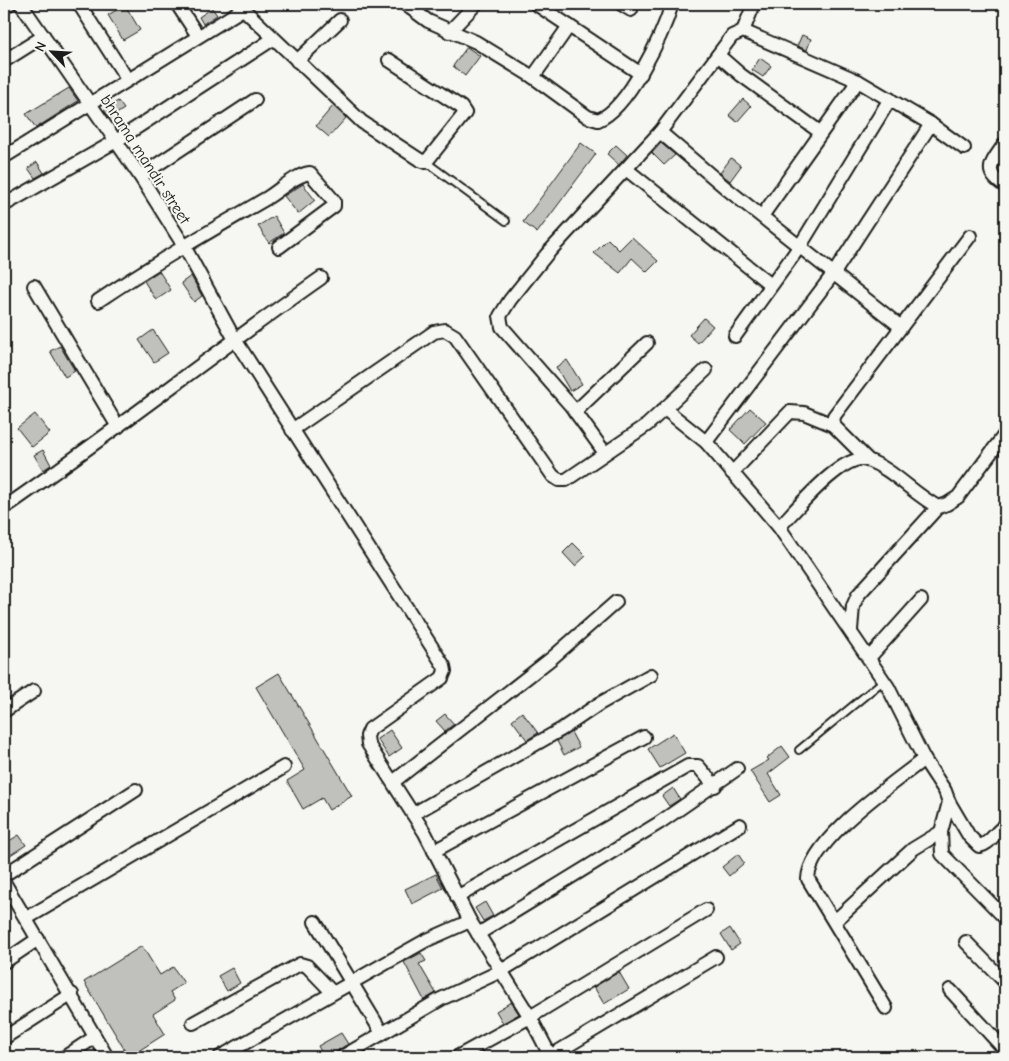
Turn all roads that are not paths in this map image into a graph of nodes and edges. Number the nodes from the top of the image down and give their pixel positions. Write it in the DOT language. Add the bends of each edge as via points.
graph roads {
  1 [pos="9,4"];
  2 [pos="21,4"];
  3 [pos="80,4"];
  4 [pos="176,4"];
  5 [pos="405,4"];
  6 [pos="476,4"];
  7 [pos="536,4"];
  8 [pos="672,4"];
  9 [pos="754,4"];
  10 [pos="241,6"];
  11 [pos="4,7"];
  12 [pos="340,20"];
  13 [pos="569,26"];
  14 [pos="743,31"];
  15 [pos="449,32"];
  16 [pos="44,36"];
  17 [pos="198,36"];
  18 [pos="273,39"];
  19 [pos="718,55"];
  20 [pos="389,60"];
  21 [pos="4,61"];
  22 [pos="298,61"];
  23 [pos="641,74"];
  24 [pos="534,77"];
  25 [pos="127,79"];
  26 [pos="858,81"];
  27 [pos="255,100"];
  28 [pos="890,100"];
  29 [pos="89,102"];
  30 [pos="931,124"];
  31 [pos="660,132"];
  32 [pos="820,132"];
  33 [pos="116,141"];
  34 [pos="1005,143"];
  35 [pos="964,148"];
  36 [pos="4,157"];
  37 [pos="426,162"];
  38 [pos="626,169"];
  39 [pos="140,176"];
  40 [pos="1005,186"];
  41 [pos="4,205"];
  42 [pos="762,216"];
  43 [pos="506,221"];
  44 [pos="970,236"];
  45 [pos="184,246"];
  46 [pos="800,246"];
  47 [pos="280,247"];
  48 [pos="834,273"];
  49 [pos="321,278"];
  50 [pos="771,285"];
  51 [pos="34,286"];
  52 [pos="98,301"];
  53 [pos="901,327"];
  54 [pos="735,336"];
  55 [pos="234,338"];
  56 [pos="647,343"];
  57 [pos="706,370"];
  58 [pos="666,410"];
  59 [pos="575,412"];
  60 [pos="833,425"];
  61 [pos="118,427"];
  62 [pos="292,430"];
  63 [pos="1005,434"];
  64 [pos="706,442"];
  65 [pos="605,453"];
  66 [pos="868,460"];
  67 [pos="732,473"];
  68 [pos="938,507"];
  69 [pos="4,508"];
  70 [pos="779,527"];
  71 [pos="921,600"];
  72 [pos="616,602"];
  73 [pos="851,630"];
  74 [pos="869,658"];
  75 [pos="652,674"];
  76 [pos="883,681"];
  77 [pos="34,691"];
  78 [pos="4,711"];
  79 [pos="644,737"];
  80 [pos="799,750"];
  81 [pos="924,759"];
  82 [pos="284,767"];
  83 [pos="737,769"];
  84 [pos="393,782"];
  85 [pos="715,786"];
  86 [pos="136,790"];
  87 [pos="950,802"];
  88 [pos="413,814"];
  89 [pos="740,825"];
  90 [pos="1005,826"];
  91 [pos="942,832"];
  92 [pos="434,851"];
  93 [pos="4,875"];
  94 [pos="4,882"];
  95 [pos="457,897"];
  96 [pos="8,900"];
  97 [pos="706,910"];
  98 [pos="27,918"];
  99 [pos="1005,918"];
  100 [pos="315,922"];
  101 [pos="470,922"];
  102 [pos="835,922"];
  103 [pos="478,934"];
  104 [pos="38,940"];
  105 [pos="966,942"];
  106 [pos="716,957"];
  107 [pos="4,962"];
  108 [pos="501,971"];
  109 [pos="352,981"];
  110 [pos="1005,982"];
  111 [pos="950,990"];
  112 [pos="332,992"];
  113 [pos="72,994"];
  114 [pos="886,1008"];
  115 [pos="530,1017"];
  116 [pos="193,1023"];
  117 [pos="382,1033"];
  118 [pos="95,1037"];
  119 [pos="4,1038"];
  120 [pos="1005,1050"];
  121 [pos="65,1057"];
  122 [pos="107,1057"];
  123 [pos="220,1057"];
  124 [pos="342,1057"];
  125 [pos="457,1057"];
  126 [pos="550,1057"];
  1 -- 11 [label="street"];
  2 -- 16 [label="street, bhrama mandir street"];
  3 -- 25 [label="street"];
  4 -- 17 [label="street"];
  5 -- 15 [label="street"];
  6 -- 15 [label="street"];
  7 -- 13 [label="street"];
  8 -- 23 [label="street"];
  9 -- 14 [label="street"];
  10 -- 17 [label="street"];
  10 -- 18 [label="street"];
  12 -- 22 [label="street"];
  13 -- 23 [label="street"];
  13 -- 24 [label="street"];
  14 -- 19 [label="street" via="732,36"];
  14 -- 26 [label="street"];
  15 -- 24 [label="street" via="476,42"];
  16 -- 21 [label="street"];
  16 -- 29 [label="street, bhrama mandir street"];
  17 -- 25 [label="street"];
  18 -- 22 [label="street"];
  18 -- 33 [label="street"];
  19 -- 31 [label="street"];
  19 -- 32 [label="street"];
  20 -- 37 [label="street" via="461,107 465,113"];
  22 -- 37 [label="street" via="362,122"];
  23 -- 24 [label="street" via="610,112 598,120 588,117"];
  25 -- 29 [label="street"];
  26 -- 28 [label="street"];
  26 -- 32 [label="street"];
  27 -- 39 [label="street"];
  28 -- 30 [label="street"];
  28 -- 46 [label="street"];
  29 -- 33 [label="street, bhrama mandir street"];
  29 -- 36 [label="street"];
  30 -- 35 [label="street"];
  30 -- 48 [label="street"];
  31 -- 38 [label="street"];
  31 -- 42 [label="street"];
  32 -- 42 [label="street"];
  33 -- 39 [label="street, bhrama mandir street"];
  33 -- 41 [label="street"];
  34 -- 40 [label="street" via="990,166 990,173"];
  37 -- 43 [label="lane"];
  38 -- 50 [label="street"];
  38 -- 59 [label="street" via="547,254 500,316 502,327"];
  39 -- 45 [label="street, bhrama mandir street"];
  42 -- 46 [label="street"];
  44 -- 53 [label="street"];
  45 -- 47 [label="street" via="310,173 334,201 334,206"];
  45 -- 52 [label="street"];
  45 -- 55 [label="street, bhrama mandir street"];
  46 -- 48 [label="street"];
  46 -- 50 [label="street"];
  48 -- 53 [label="street"];
  48 -- 64 [label="street"];
  49 -- 55 [label="street"];
  50 -- 54 [label="street"];
  51 -- 61 [label="street"];
  53 -- 60 [label="street" via="837,411"];
  55 -- 61 [label="street"];
  55 -- 62 [label="street, bhrama mandir street"];
  56 -- 59 [label="street"];
  57 -- 58 [label="street"];
  58 -- 64 [label="street"];
  58 -- 65 [label="street"];
  59 -- 65 [label="street"];
  60 -- 66 [label="street"];
  60 -- 67 [label="street" via="804,413 790,412"];
  61 -- 69 [label="street"];
  62 -- 65 [label="street" via="434,332 445,330 455,336 553,476 566,480"];
  62 -- 84 [label="street, bhrama mandir street" via="444,666 442,678 370,729 366,736"];
  63 -- 68 [label="street" via="958,497"];
  64 -- 67 [label="street"];
  66 -- 68 [label="street"];
  66 -- 70 [label="street" via="858,458 836,470"];
  67 -- 70 [label="street"];
  68 -- 73 [label="street" via="858,595 853,606"];
  70 -- 73 [label="street"];
  71 -- 74 [label="street"];
  72 -- 84 [label="street" via="552,658"];
  73 -- 74 [label="street"];
  74 -- 76 [label="street"];
  75 -- 88 [label="street" via="599,704 562,730"];
  76 -- 80 [label="lane"];
  76 -- 81 [label="street"];
  77 -- 78 [label="street"];
  79 -- 92 [label="street"];
  81 -- 87 [label="street" via="946,790"];
  81 -- 102 [label="street" via="835,832 810,864 808,879"];
  82 -- 98 [label="street"];
  83 -- 85 [label="street"];
  84 -- 88 [label="street"];
  85 -- 95 [label="street" via="698,766 688,766"];
  85 -- 103 [label="street"];
  86 -- 93 [label="street"];
  87 -- 90 [label="street" via="969,836 979,846 986,844"];
  87 -- 91 [label="street"];
  88 -- 92 [label="street"];
  89 -- 108 [label="street"];
  91 -- 99 [label="street" via="942,854"];
  91 -- 102 [label="street" via="912,849"];
  92 -- 95 [label="street"];
  94 -- 96 [label="street"];
  95 -- 101 [label="street"];
  96 -- 98 [label="street"];
  97 -- 115 [label="street"];
  98 -- 104 [label="street"];
  100 -- 109 [label="street"];
  101 -- 103 [label="street"];
  101 -- 109 [label="street" via="425,941"];
  102 -- 114 [label="street"];
  103 -- 108 [label="street"];
  104 -- 107 [label="street"];
  104 -- 113 [label="street"];
  105 -- 110 [label="street"];
  106 -- 126 [label="street"];
  108 -- 115 [label="street"];
  108 -- 117 [label="street" via="441,999"];
  109 -- 112 [label="street"];
  109 -- 117 [label="street"];
  111 -- 120 [label="street"];
  112 -- 116 [label="street" via="307,966 300,964"];
  112 -- 123 [label="street"];
  113 -- 118 [label="street"];
  113 -- 119 [label="street"];
  115 -- 125 [label="street"];
  115 -- 126 [label="street"];
  117 -- 124 [label="street"];
  118 -- 121 [label="street"];
  118 -- 122 [label="street"];
}
